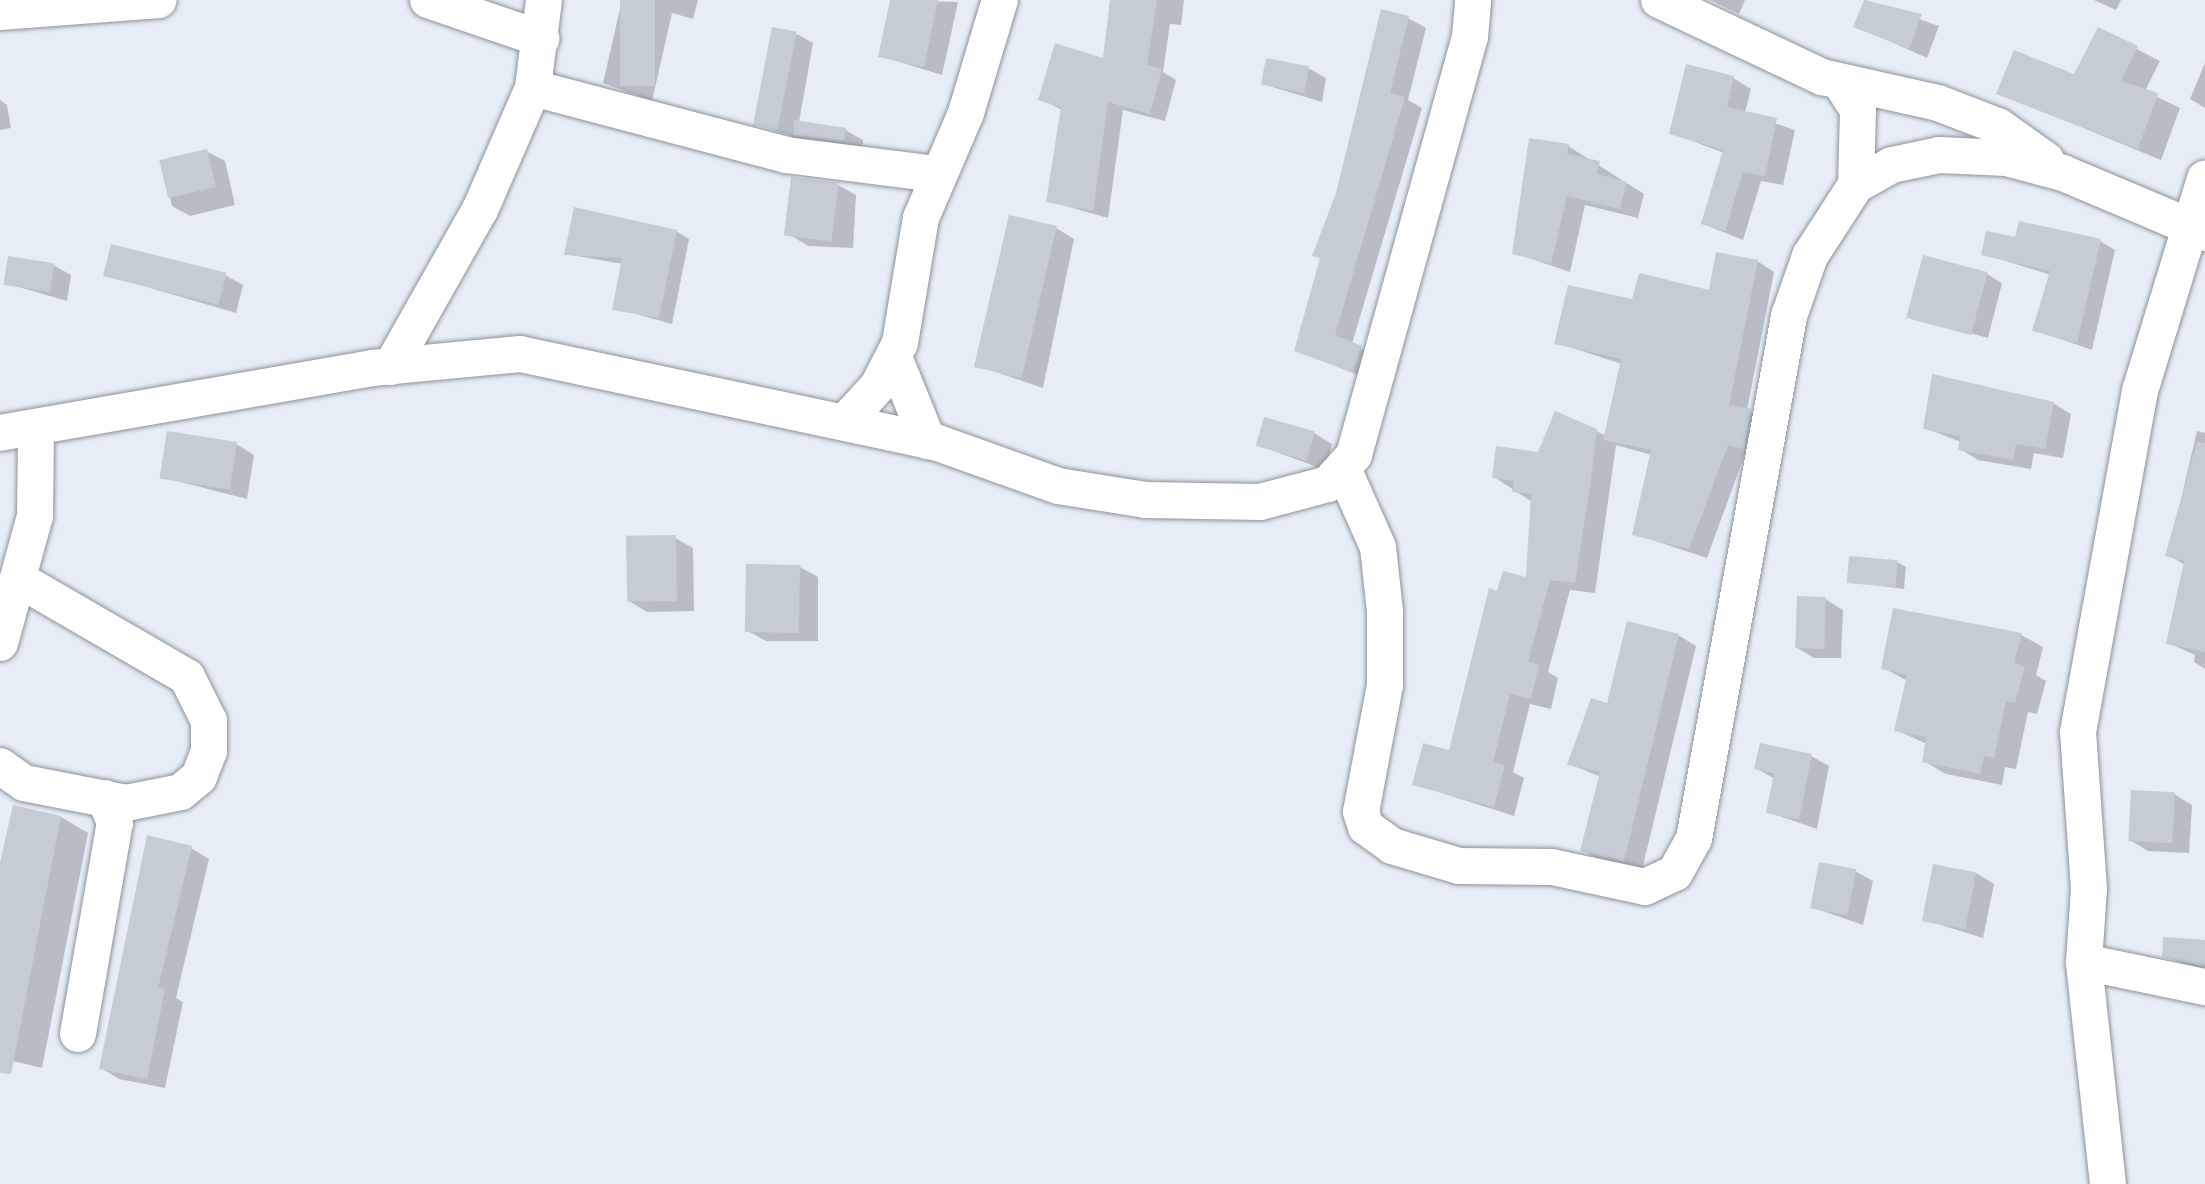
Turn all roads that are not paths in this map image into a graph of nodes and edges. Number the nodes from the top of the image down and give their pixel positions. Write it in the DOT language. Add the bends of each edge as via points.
graph roads {
  1 [pos="159,0"];
  2 [pos="428,0"];
  3 [pos="544,0"];
  4 [pos="1000,0"];
  5 [pos="1473,0"];
  6 [pos="1659,0"];
  7 [pos="0,12"];
  8 [pos="542,39"];
  9 [pos="1840,82"];
  10 [pos="533,88"];
  11 [pos="2063,173"];
  12 [pos="937,174"];
  13 [pos="2205,179"];
  14 [pos="1856,185"];
  15 [pos="2195,230"];
  16 [pos="894,357"];
  17 [pos="391,367"];
  18 [pos="846,421"];
  19 [pos="36,430"];
  20 [pos="0,433"];
  21 [pos="928,441"];
  22 [pos="1345,473"];
  23 [pos="23,582"];
  24 [pos="0,643"];
  25 [pos="8,780"];
  26 [pos="105,798"];
  27 [pos="2084,962"];
  28 [pos="2205,987"];
  29 [pos="78,1034"];
  30 [pos="2108,1184"];
  1 -- 7 [label="street"];
  2 -- 8 [label="street"];
  3 -- 8 [label="street"];
  4 -- 12 [label="street" via="966,113"];
  5 -- 22 [label="street" via="1470,37"];
  6 -- 9 [label="street" via="1757,51"];
  8 -- 10 [label="street"];
  9 -- 11 [label="street" via="1938,103 1998,126"];
  9 -- 14 [label="street" via="1858,110"];
  10 -- 12 [label="street" via="786,155"];
  10 -- 17 [label="street" via="480,210"];
  11 -- 14 [label="street" via="2007,158 1939,155 1892,165"];
  11 -- 15 [label="street"];
  12 -- 16 [label="street" via="921,218"];
  13 -- 15 [label="street"];
  14 -- 22 [label="street" via="1810,256 1789,316 1715,693 1694,839 1675,873 1645,887 1552,867 1459,866 1392,846 1366,827 1361,812 1385,685 1385,611 1378,547"];
  15 -- 27 [label="street" via="2140,391 2078,732 2089,889"];
  16 -- 18 [label="street"];
  16 -- 21 [label="street"];
  17 -- 18 [label="street" via="520,354"];
  17 -- 19 [label="street" via="66,417"];
  18 -- 21 [label="street"];
  19 -- 20 [label="street"];
  19 -- 23 [label="street" via="39,479"];
  21 -- 22 [label="street" via="1058,486 1146,500 1260,502"];
  23 -- 24 [label="street"];
  23 -- 26 [label="street" via="187,677 209,721 204,764 181,792 126,803"];
  25 -- 26 [label="street"];
  26 -- 29 [label="street" via="115,823"];
  27 -- 28 [label="street"];
  27 -- 30 [label="street"];
}
